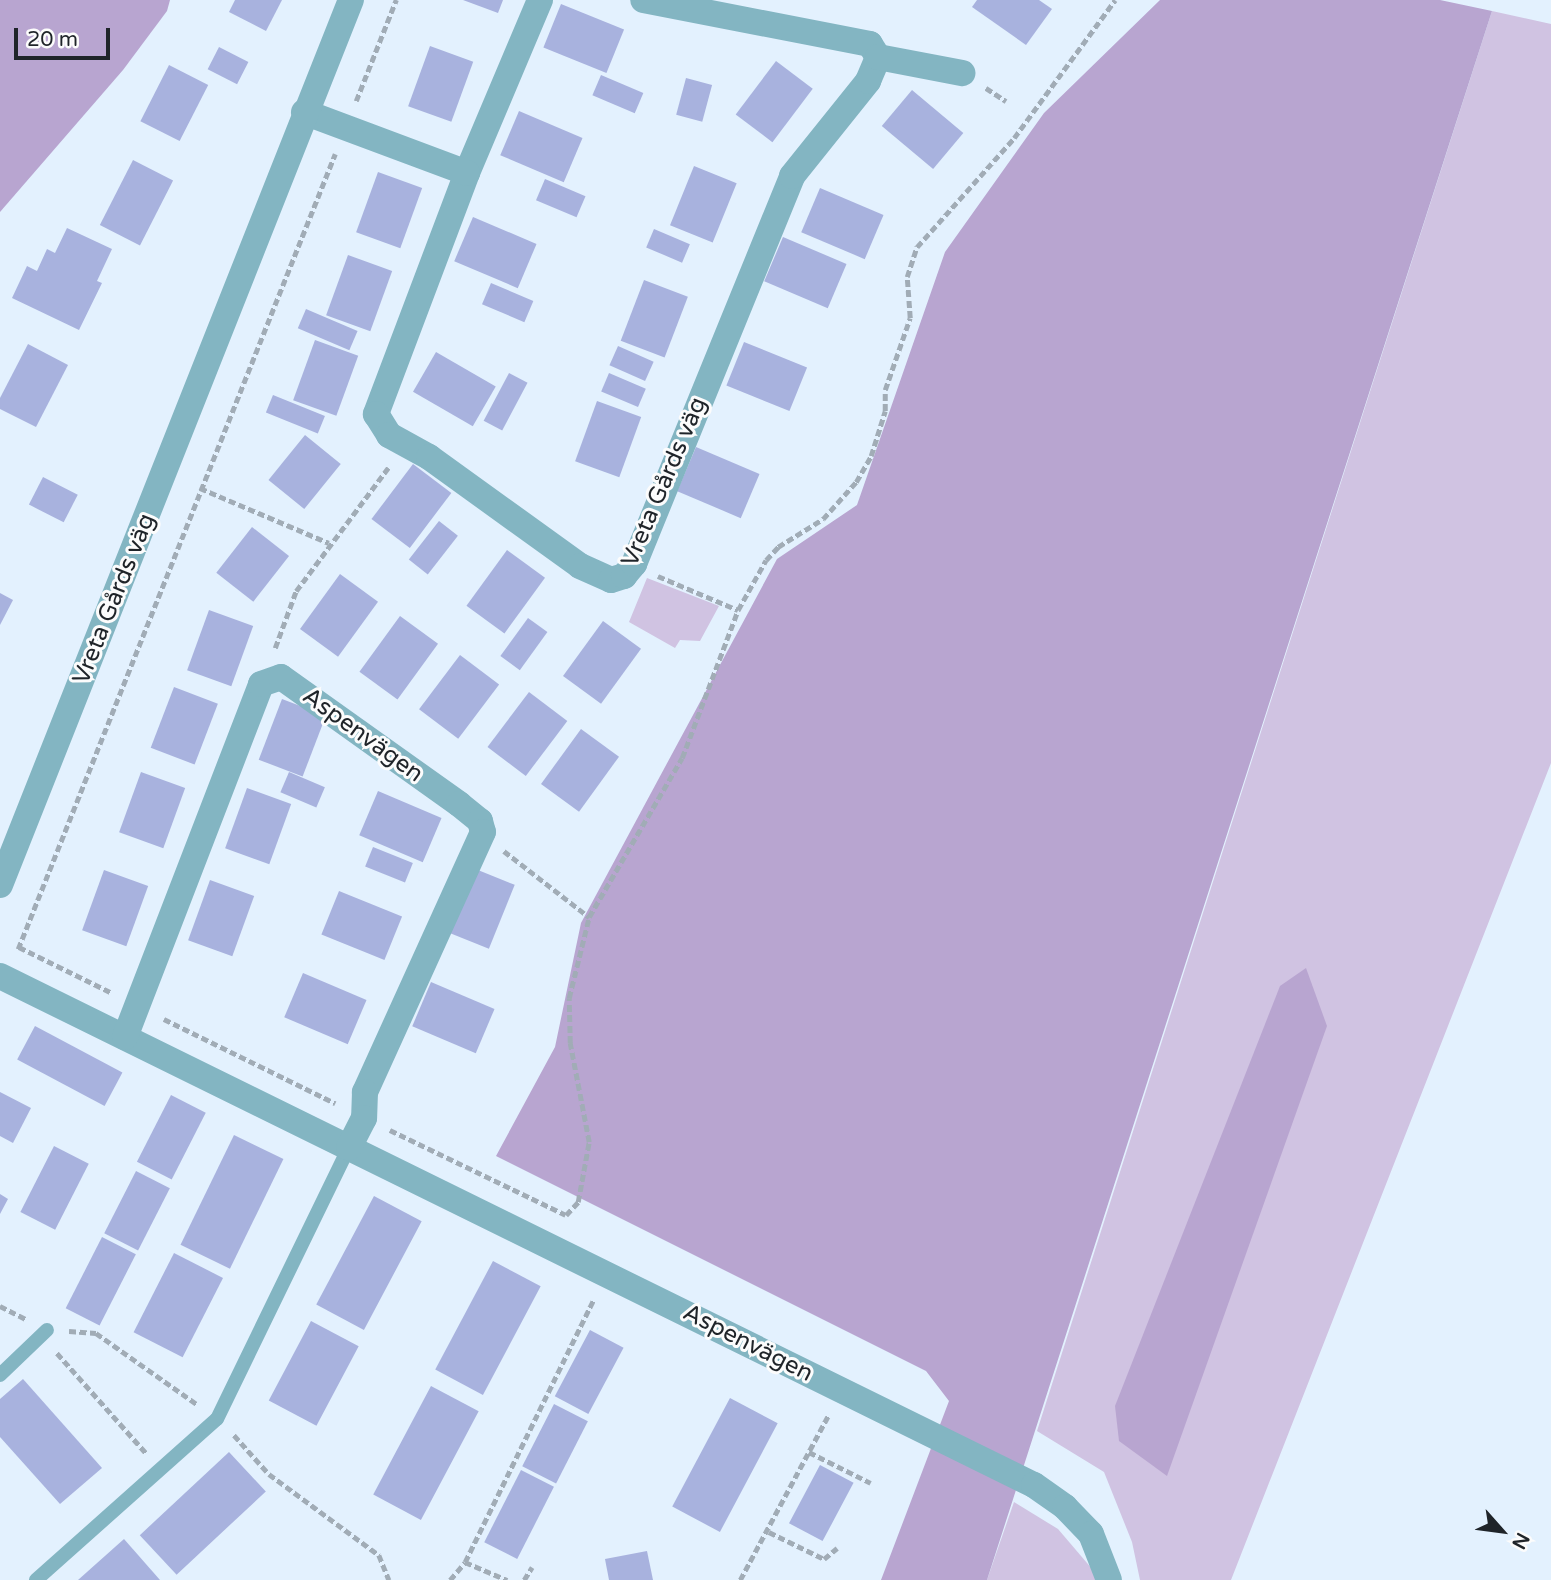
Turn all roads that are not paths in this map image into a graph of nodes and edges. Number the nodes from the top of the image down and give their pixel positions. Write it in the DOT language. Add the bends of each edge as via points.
graph roads {
  1 [pos="351,0"];
  2 [pos="540,0"];
  3 [pos="643,0"];
  4 [pos="878,57"];
  5 [pos="962,73"];
  6 [pos="304,112"];
  7 [pos="467,173"];
  8 [pos="0,886"];
  9 [pos="1,977"];
  10 [pos="125,1037"];
  11 [pos="349,1147"];
  12 [pos="47,1330"];
  13 [pos="0,1376"];
  14 [pos="36,1580"];
  15 [pos="1109,1580"];
  1 -- 6 [label="street, Vreta Gårds väg"];
  2 -- 7 [label="street, Vreta Gårds väg"];
  3 -- 4 [label="street" via="870,44"];
  4 -- 5 [label="street"];
  4 -- 7 [label="street, Vreta Gårds väg" via="868,81 792,176 634,564 624,576 597,577 389,435 376,414"];
  6 -- 7 [label="street"];
  6 -- 8 [label="street, Vreta Gårds väg"];
  9 -- 10 [label="street, Aspenvägen"];
  10 -- 11 [label="street, Aspenvägen"];
  10 -- 11 [label="street, Aspenvägen" via="261,684 270,677 281,677 480,821 482,832 365,1092 364,1118"];
  11 -- 14 [label="lane" via="217,1419"];
  11 -- 15 [label="street, Aspenvägen" via="1034,1485 1065,1507 1091,1534"];
  12 -- 13 [label="lane"];
}
